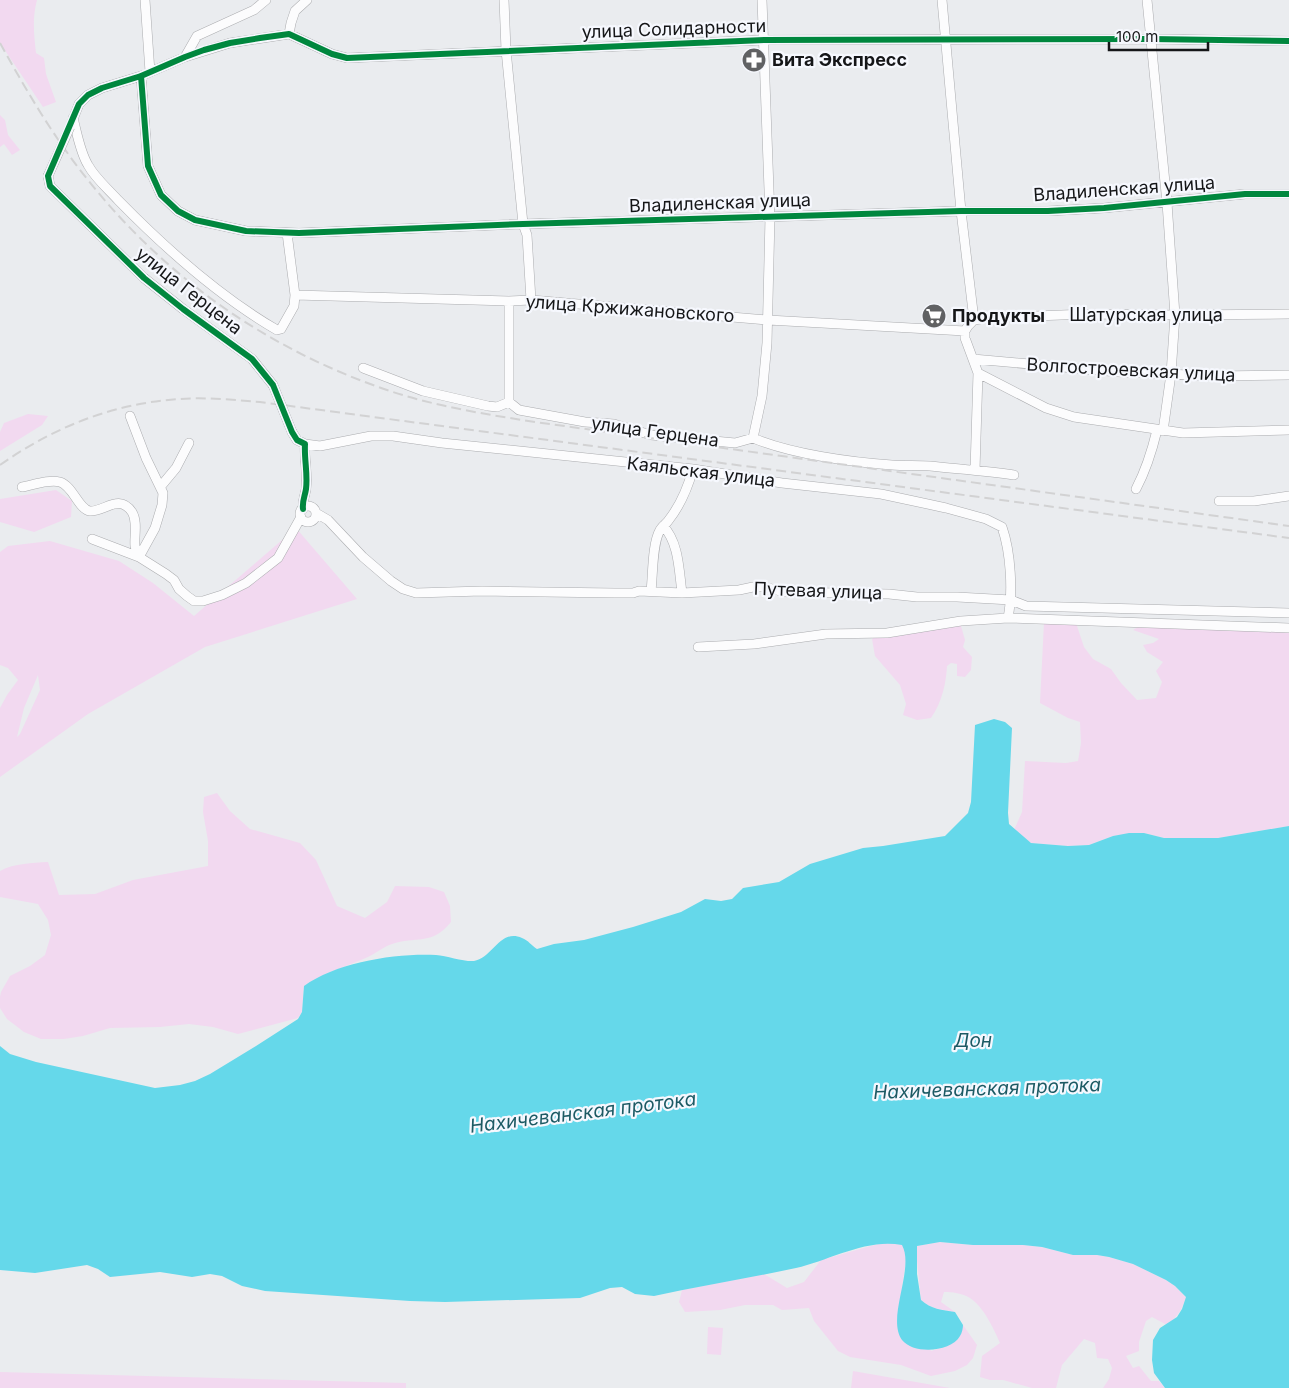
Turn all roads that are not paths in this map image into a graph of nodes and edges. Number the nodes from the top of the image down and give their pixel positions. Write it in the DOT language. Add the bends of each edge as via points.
graph roads {
  1 [pos="145,0"];
  2 [pos="266,0"];
  3 [pos="307,0"];
  4 [pos="504,0"];
  5 [pos="762,0"];
  6 [pos="942,0"];
  7 [pos="1147,0"];
  8 [pos="289,34"];
  9 [pos="1150,39"];
  10 [pos="764,40"];
  11 [pos="944,40"];
  12 [pos="1289,41"];
  13 [pos="506,50"];
  14 [pos="185,56"];
  15 [pos="150,72"];
  16 [pos="141,76"];
  17 [pos="71,123"];
  18 [pos="1289,194"];
  19 [pos="1167,203"];
  20 [pos="961,211"];
  21 [pos="770,217"];
  22 [pos="523,224"];
  23 [pos="287,233"];
  24 [pos="295,295"];
  25 [pos="531,300"];
  26 [pos="509,301"];
  27 [pos="1289,314"];
  28 [pos="1174,315"];
  29 [pos="768,320"];
  30 [pos="974,320"];
  31 [pos="965,332"];
  32 [pos="973,359"];
  33 [pos="363,368"];
  34 [pos="978,373"];
  35 [pos="1171,374"];
  36 [pos="1289,375"];
  37 [pos="509,402"];
  38 [pos="130,416"];
  39 [pos="1289,430"];
  40 [pos="1160,431"];
  41 [pos="753,438"];
  42 [pos="189,443"];
  43 [pos="305,444"];
  44 [pos="693,469"];
  45 [pos="975,470"];
  46 [pos="1014,475"];
  47 [pos="161,486"];
  48 [pos="22,487"];
  49 [pos="1136,489"];
  50 [pos="1289,496"];
  51 [pos="1220,501"];
  52 [pos="308,512"];
  53 [pos="663,526"];
  54 [pos="92,539"];
  55 [pos="139,557"];
  56 [pos="651,591"];
  57 [pos="682,593"];
  58 [pos="1011,600"];
  59 [pos="1289,613"];
  60 [pos="1008,618"];
  61 [pos="1289,628"];
  62 [pos="698,647"];
  1 -- 15 [label="street"];
  2 -- 14 [label="street" via="254,10 197,36"];
  3 -- 8 [label="street" via="295,10"];
  4 -- 13 [label="street"];
  5 -- 10 [label="street"];
  6 -- 11 [label="street"];
  7 -- 9 [label="street"];
  8 -- 13 [label="street, улица Солидарности" via="347,58"];
  8 -- 14 [label="street" via="230,42"];
  9 -- 11 [label="street, улица Солидарности"];
  9 -- 12 [label="street, улица Солидарности"];
  9 -- 19 [label="street"];
  10 -- 11 [label="street, улица Солидарности"];
  10 -- 13 [label="street, улица Солидарности"];
  10 -- 21 [label="street"];
  11 -- 20 [label="street"];
  13 -- 22 [label="street"];
  14 -- 15 [label="street"];
  15 -- 16 [label="street"];
  16 -- 17 [label="street" via="88,95 79,104"];
  16 -- 23 [label="street, Владиленская улица" via="148,166 161,195 178,211 195,220 246,230"];
  17 -- 24 [label="street, улица Герцена" via="88,166 130,212 192,269 254,317 276,330 282,329 294,306"];
  17 -- 43 [label="street, улица Герцена, bridge" via="48,176 50,186 144,278 252,359 273,385 292,432"];
  18 -- 19 [label="street, Владиленская улица" via="1245,194"];
  19 -- 20 [label="street, Владиленская улица" via="1048,211"];
  19 -- 28 [label="street"];
  20 -- 21 [label="street, Владиленская улица"];
  20 -- 30 [label="street"];
  21 -- 22 [label="street, Владиленская улица"];
  21 -- 29 [label="street"];
  22 -- 23 [label="street, Владиленская улица"];
  22 -- 25 [label="street" via="527,235"];
  23 -- 24 [label="street"];
  24 -- 26 [label="street, улица Кржижановского"];
  25 -- 26 [label="street, улица Кржижановского"];
  25 -- 29 [label="street, улица Кржижановского"];
  26 -- 37 [label="street"];
  27 -- 28 [label="street, Шатурская улица"];
  28 -- 30 [label="street, Шатурская улица" via="1087,314"];
  28 -- 35 [label="street"];
  29 -- 31 [label="street, улица Кржижановского"];
  29 -- 41 [label="street" via="762,396"];
  30 -- 31 [label="street"];
  31 -- 32 [label="street"];
  32 -- 34 [label="street"];
  32 -- 35 [label="street, Волгостроевская улица"];
  33 -- 37 [label="street" via="423,391 488,406 497,407"];
  34 -- 40 [label="street" via="1060,414"];
  34 -- 45 [label="street"];
  35 -- 36 [label="street, Волгостроевская улица"];
  35 -- 40 [label="street"];
  37 -- 41 [label="street, улица Герцена" via="519,410 614,424 651,435 735,443"];
  38 -- 47 [label="street"];
  39 -- 40 [label="street"];
  40 -- 49 [label="street"];
  41 -- 45 [label="street, улица Герцена" via="843,460"];
  42 -- 47 [label="street" via="176,468"];
  43 -- 44 [label="street, Каяльская улица" via="320,446 371,436 393,436 442,444"];
  43 -- 52 [label="street" via="306,491 303,498"];
  44 -- 53 [label="street" via="684,494"];
  44 -- 58 [label="street, Каяльская улица" via="881,494 986,519 1002,528 1008,544"];
  45 -- 46 [label="street, улица Герцена"];
  47 -- 55 [label="street" via="162,505"];
  48 -- 55 [label="street" via="61,482 90,511 113,503 127,508 134,519 135,548"];
  50 -- 51 [label="street"];
  52 -- 55 [label="street" via="278,558 246,583 203,601 194,601 186,596 174,580"];
  52 -- 56 [label="street, Путевая улица" via="328,520 390,581 416,593"];
  53 -- 56 [label="street" via="656,545"];
  53 -- 57 [label="street" via="674,547"];
  54 -- 55 [label="street"];
  56 -- 57 [label="street, Путевая улица"];
  57 -- 58 [label="street, Путевая улица" via="764,587 785,592"];
  58 -- 59 [label="street, Путевая улица" via="1026,606"];
  58 -- 60 [label="street, Каяльская улица"];
  60 -- 61 [label="street"];
  60 -- 62 [label="street" via="961,621 887,633 826,634 754,644"];
}
